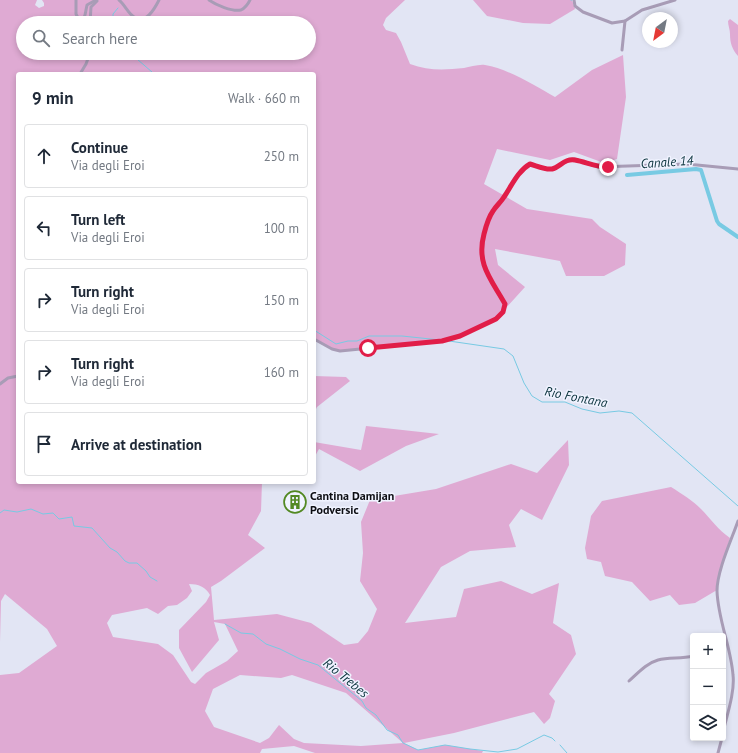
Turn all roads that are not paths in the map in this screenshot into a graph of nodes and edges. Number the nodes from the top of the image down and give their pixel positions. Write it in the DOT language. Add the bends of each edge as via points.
graph roads {
  1 [pos="76,0"];
  2 [pos="97,0"];
  3 [pos="119,0"];
  4 [pos="159,0"];
  5 [pos="209,0"];
  6 [pos="250,0"];
  7 [pos="574,0"];
  8 [pos="675,0"];
  9 [pos="77,16"];
  10 [pos="85,16"];
  11 [pos="90,16"];
  12 [pos="132,16"];
  13 [pos="149,16"];
  14 [pos="625,20"];
  15 [pos="622,50"];
  16 [pos="87,60"];
  17 [pos="81,72"];
  18 [pos="738,169"];
  19 [pos="316,340"];
  20 [pos="16,376"];
  21 [pos="0,384"];
  22 [pos="738,521"];
  23 [pos="724,633"];
  24 [pos="726,644"];
  25 [pos="690,657"];
  26 [pos="629,680"];
  27 [pos="726,719"];
  28 [pos="721,741"];
  29 [pos="718,753"];
  1 -- 9 [label="street"];
  2 -- 10 [label="street" via="87,5"];
  2 -- 11 [label="street" via="91,7"];
  3 -- 12 [label="street"];
  4 -- 13 [label="street"];
  5 -- 6 [label="street" via="230,9 240,10"];
  7 -- 14 [label="street" via="575,6 583,12 612,23"];
  8 -- 14 [label="street" via="642,10"];
  14 -- 15 [label="street"];
  16 -- 17 [label="street"];
  18 -- 19 [label="street" via="687,164 598,167 574,159 553,169 530,164 519,174 493,210 486,223 480,250 483,264 505,304 503,312 496,319 460,336 442,341 340,351"];
  20 -- 21 [label="street"];
  22 -- 23 [label="street" via="720,572 717,590"];
  24 -- 27 [label="street" via="734,676"];
  25 -- 26 [label="street" via="658,660"];
  28 -- 29 [label="street"];
}
